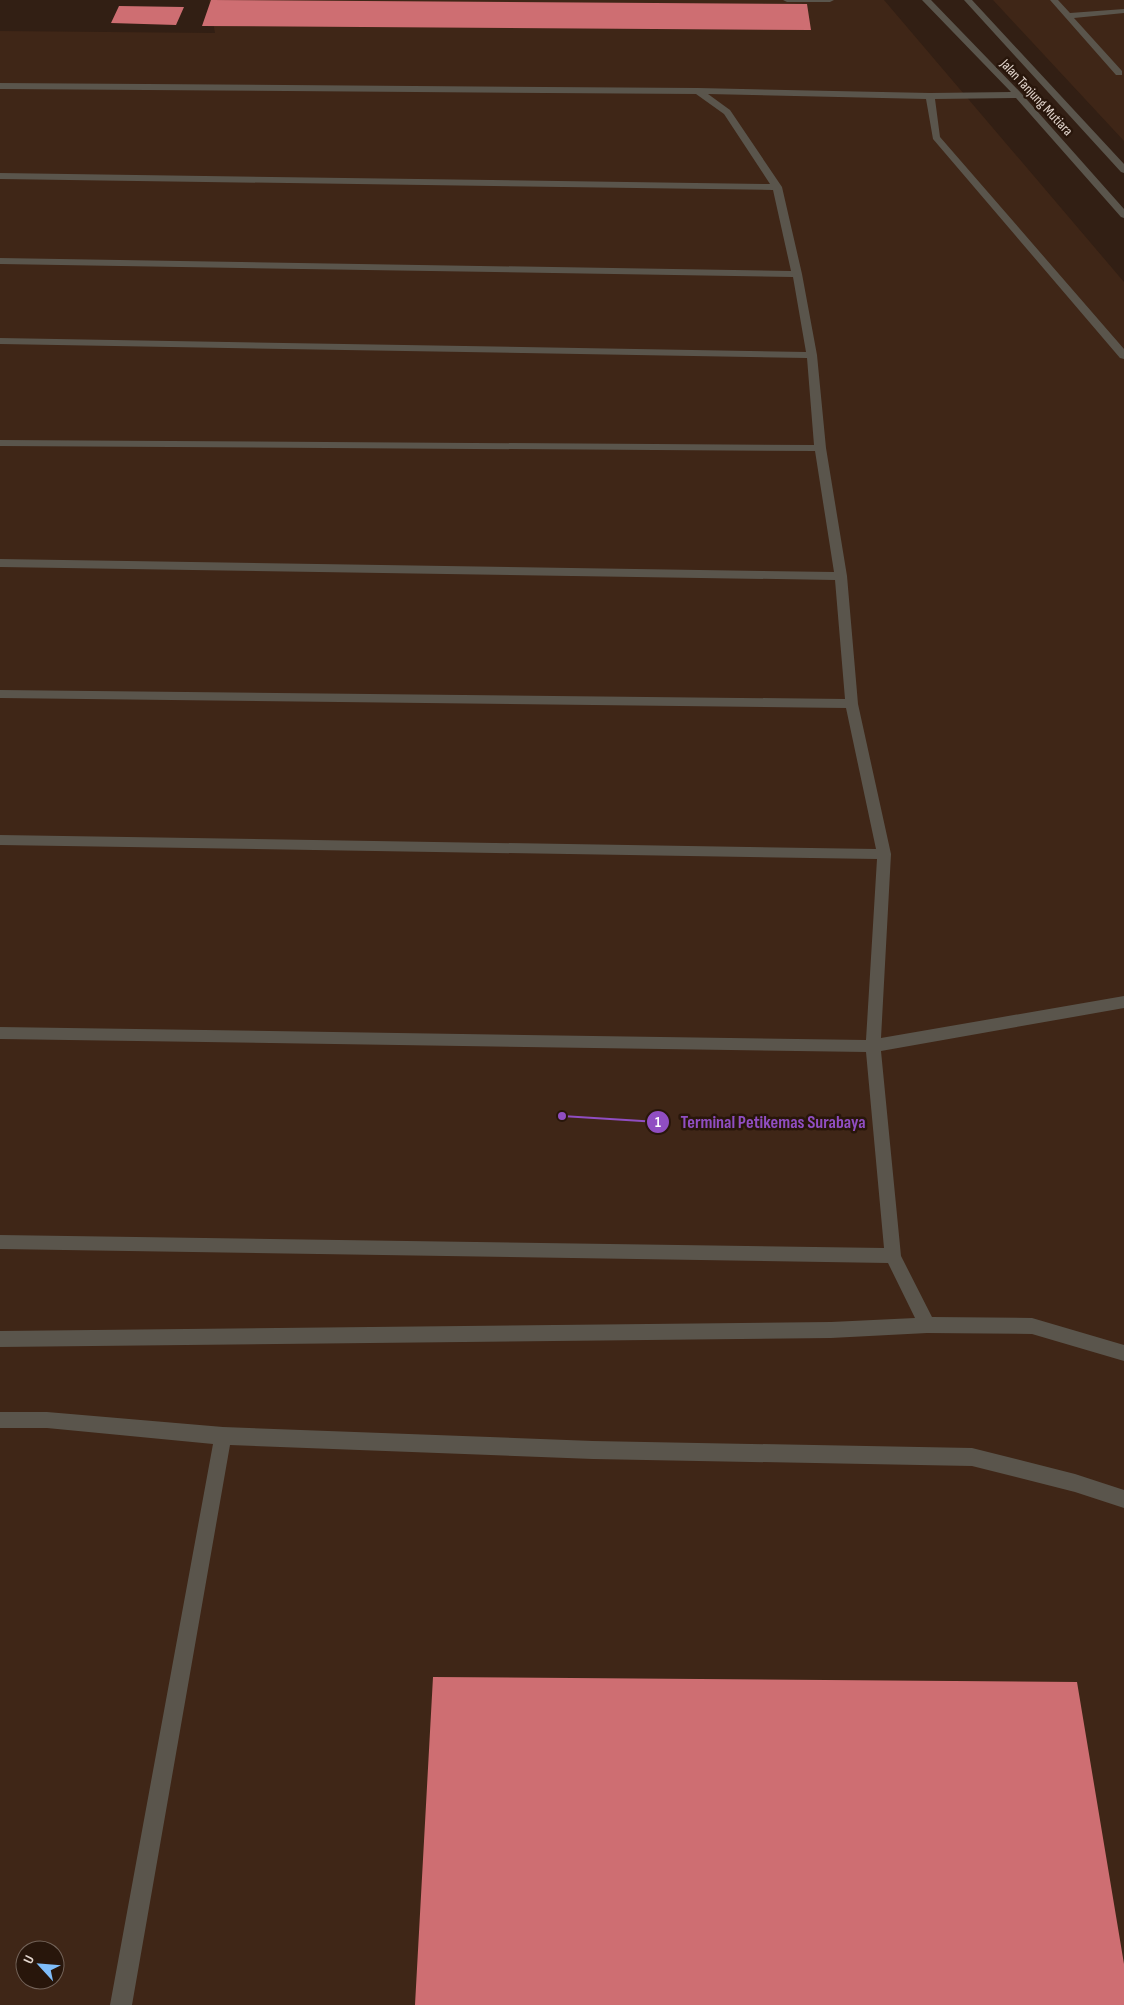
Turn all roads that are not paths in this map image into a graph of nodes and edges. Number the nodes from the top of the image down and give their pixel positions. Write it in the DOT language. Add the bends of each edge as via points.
graph roads {
  1 [pos="787,0"];
  2 [pos="830,0"];
  3 [pos="926,0"];
  4 [pos="968,0"];
  5 [pos="1054,0"];
  6 [pos="1124,10"];
  7 [pos="1068,16"];
  8 [pos="1119,73"];
  9 [pos="0,86"];
  10 [pos="698,91"];
  11 [pos="1018,95"];
  12 [pos="930,96"];
  13 [pos="1124,170"];
  14 [pos="0,176"];
  15 [pos="777,187"];
  16 [pos="1124,215"];
  17 [pos="0,261"];
  18 [pos="797,274"];
  19 [pos="0,341"];
  20 [pos="812,355"];
  21 [pos="1124,356"];
  22 [pos="0,443"];
  23 [pos="820,448"];
  24 [pos="0,564"];
  25 [pos="841,576"];
  26 [pos="0,694"];
  27 [pos="852,704"];
  28 [pos="0,840"];
  29 [pos="884,854"];
  30 [pos="1124,1002"];
  31 [pos="0,1033"];
  32 [pos="873,1046"];
  33 [pos="0,1242"];
  34 [pos="893,1256"];
  35 [pos="927,1325"];
  36 [pos="0,1339"];
  37 [pos="1124,1353"];
  38 [pos="0,1420"];
  39 [pos="223,1436"];
  40 [pos="1124,1499"];
  41 [pos="121,2005"];
  1 -- 2 [label="lane"];
  3 -- 11 [label="lane, Jalan Tanjung Mutiara"];
  4 -- 13 [label="lane, Jalan Tanjung Mutiara"];
  5 -- 7 [label="lane"];
  6 -- 7 [label="lane"];
  7 -- 8 [label="lane"];
  9 -- 10 [label="lane"];
  10 -- 12 [label="lane"];
  10 -- 15 [label="lane" via="727,112"];
  11 -- 12 [label="lane"];
  11 -- 16 [label="lane, Jalan Tanjung Mutiara"];
  12 -- 21 [label="lane" via="936,137"];
  14 -- 15 [label="lane"];
  15 -- 18 [label="lane"];
  17 -- 18 [label="lane"];
  18 -- 20 [label="lane"];
  19 -- 20 [label="lane"];
  20 -- 23 [label="lane"];
  22 -- 23 [label="lane"];
  23 -- 25 [label="lane"];
  24 -- 25 [label="lane"];
  25 -- 27 [label="lane"];
  26 -- 27 [label="lane"];
  27 -- 29 [label="lane"];
  28 -- 29 [label="lane"];
  29 -- 32 [label="lane"];
  30 -- 32 [label="lane"];
  31 -- 32 [label="lane"];
  32 -- 34 [label="lane"];
  33 -- 34 [label="lane"];
  34 -- 35 [label="lane"];
  35 -- 36 [label="lane" via="832,1330"];
  35 -- 37 [label="lane" via="1032,1326"];
  38 -- 39 [label="lane" via="47,1420"];
  39 -- 40 [label="lane" via="593,1450 972,1457"];
  39 -- 41 [label="lane"];
}
